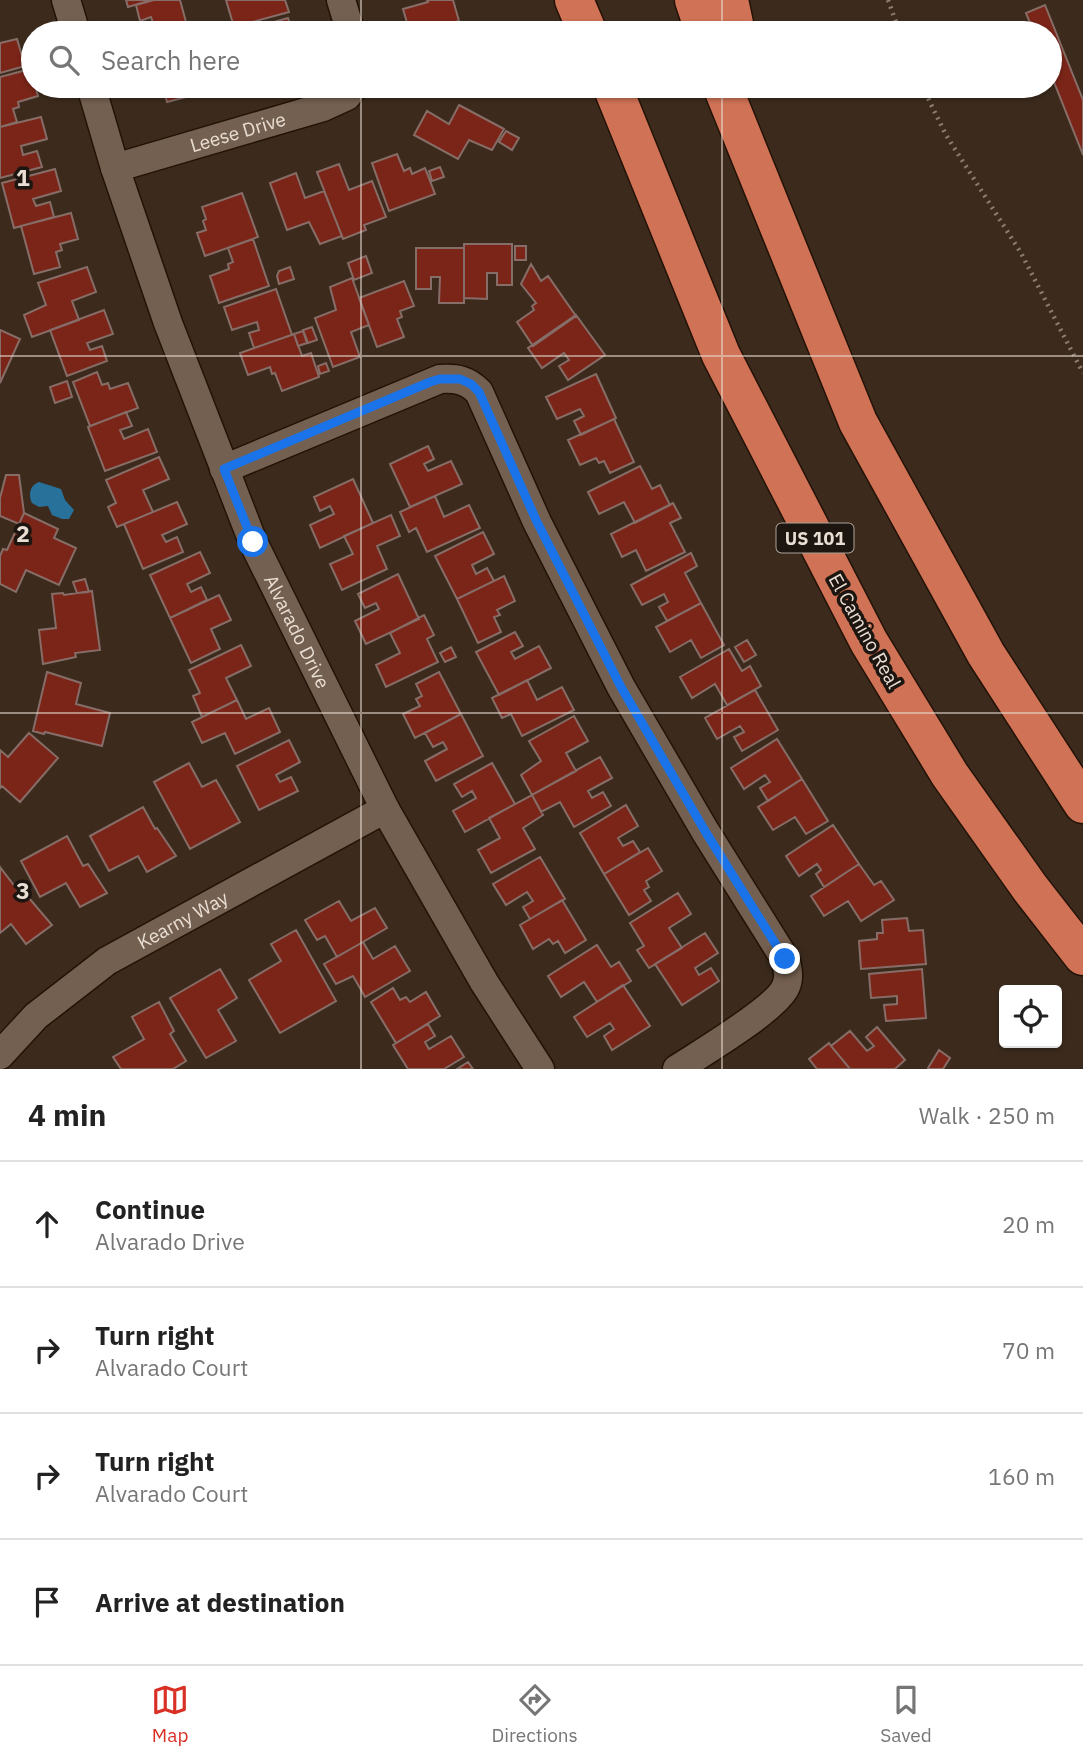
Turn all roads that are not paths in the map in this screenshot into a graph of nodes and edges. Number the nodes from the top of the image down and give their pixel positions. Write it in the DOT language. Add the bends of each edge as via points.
graph roads {
  1 [pos="66,0"];
  2 [pos="341,0"];
  3 [pos="574,0"];
  4 [pos="592,0"];
  5 [pos="694,0"];
  6 [pos="729,0"];
  7 [pos="72,21"];
  8 [pos="347,21"];
  9 [pos="583,21"];
  10 [pos="597,21"];
  11 [pos="701,21"];
  12 [pos="733,21"];
  13 [pos="95,98"];
  14 [pos="343,98"];
  15 [pos="616,98"];
  16 [pos="727,98"];
  17 [pos="750,98"];
  18 [pos="115,168"];
  19 [pos="789,255"];
  20 [pos="224,469"];
  21 [pos="1083,804"];
  22 [pos="385,809"];
  23 [pos="1083,956"];
  24 [pos="0,1055"];
  25 [pos="540,1069"];
  26 [pos="677,1069"];
  1 -- 7 [label="street"];
  2 -- 8 [label="street"];
  3 -- 9 [label="highway"];
  4 -- 10 [label="highway"];
  5 -- 11 [label="highway"];
  6 -- 12 [label="highway"];
  13 -- 18 [label="street, Alvarado Drive"];
  14 -- 18 [label="street, Leese Drive"];
  15 -- 23 [label="highway, El Camino Real / US 101" via="721,355 869,642 950,775"];
  16 -- 19 [label="highway"];
  17 -- 19 [label="highway"];
  18 -- 20 [label="street, Alvarado Drive"];
  19 -- 21 [label="highway" via="858,422 986,654"];
  20 -- 22 [label="street, Alvarado Drive" via="275,590"];
  20 -- 26 [label="street" via="440,379 460,379 479,392 537,522 621,687 785,959 788,979 781,995"];
  22 -- 24 [label="street, Kearny Way" via="107,961 36,1016"];
  22 -- 25 [label="street, Alvarado Drive" via="484,982"];
}
